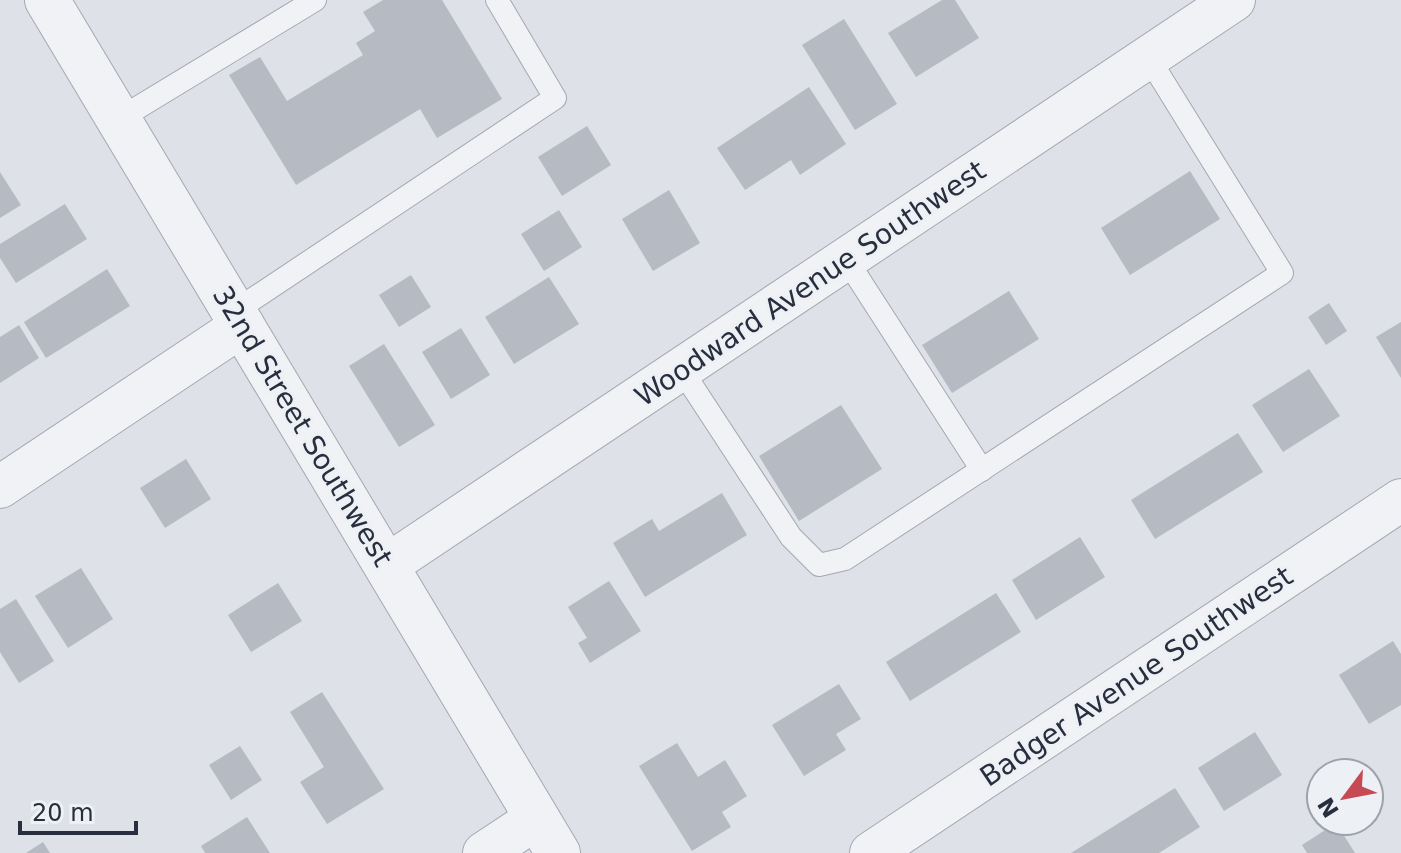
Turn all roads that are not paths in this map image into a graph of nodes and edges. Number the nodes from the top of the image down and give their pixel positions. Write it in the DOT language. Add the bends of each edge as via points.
graph roads {
  1 [pos="47,0"];
  2 [pos="315,0"];
  3 [pos="497,0"];
  4 [pos="1234,0"];
  5 [pos="1148,57"];
  6 [pos="119,119"];
  7 [pos="846,259"];
  8 [pos="239,318"];
  9 [pos="681,369"];
  10 [pos="982,470"];
  11 [pos="0,487"];
  12 [pos="1401,500"];
  13 [pos="386,566"];
  14 [pos="547,836"];
  15 [pos="484,853"];
  16 [pos="871,853"];
  1 -- 6 [label="street, 32nd Street Southwest"];
  2 -- 6 [label="lane"];
  3 -- 8 [label="lane" via="555,98"];
  4 -- 5 [label="street, Woodward Avenue Southwest"];
  5 -- 7 [label="street, Woodward Avenue Southwest"];
  5 -- 10 [label="lane" via="1282,273"];
  6 -- 8 [label="street, 32nd Street Southwest"];
  7 -- 9 [label="street, Woodward Avenue Southwest"];
  7 -- 10 [label="lane"];
  8 -- 11 [label="street"];
  8 -- 13 [label="street, 32nd Street Southwest"];
  9 -- 10 [label="lane" via="791,537 819,565 845,559"];
  9 -- 13 [label="street, Woodward Avenue Southwest"];
  12 -- 16 [label="street, Badger Avenue Southwest"];
  13 -- 14 [label="street, 32nd Street Southwest"];
  14 -- 15 [label="street"];
}
